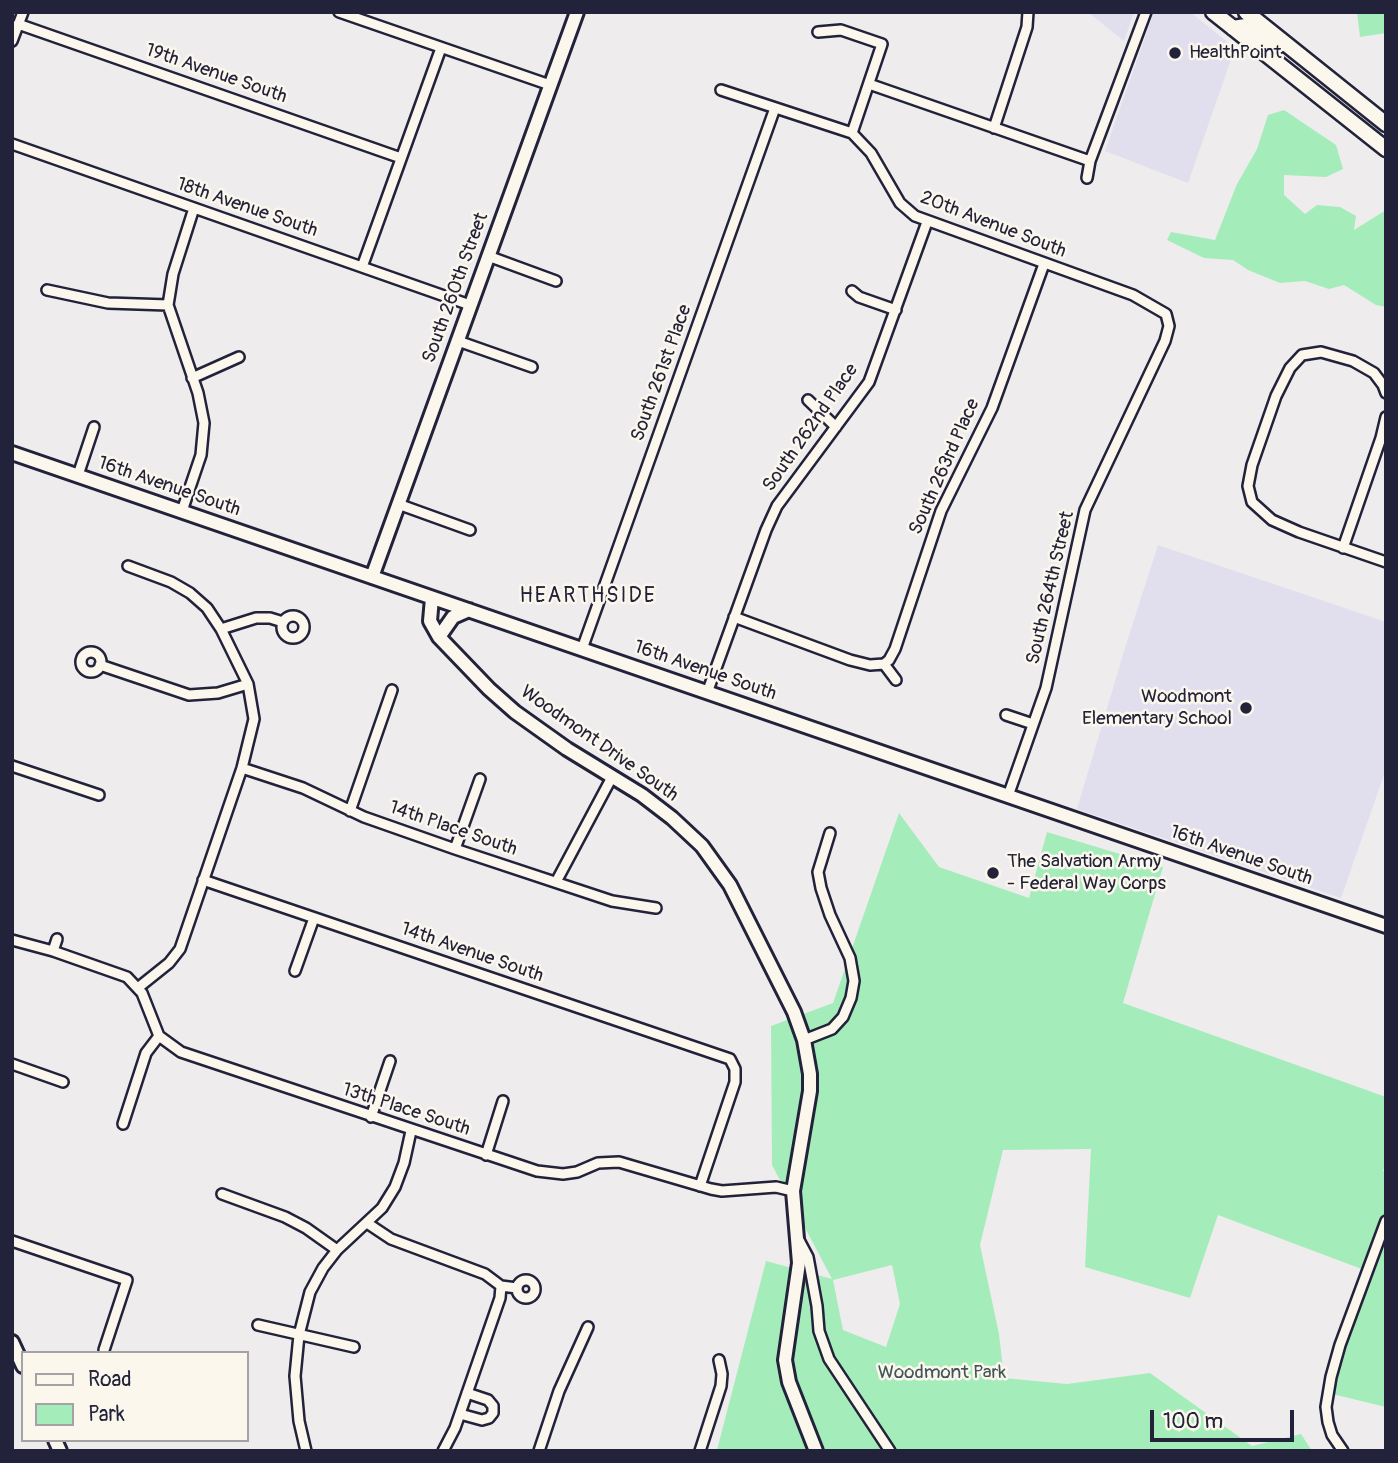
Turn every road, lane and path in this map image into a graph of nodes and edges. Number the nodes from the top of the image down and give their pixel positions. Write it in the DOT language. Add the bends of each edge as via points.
graph roads {
  1 [pos="23,12"];
  2 [pos="339,12"];
  3 [pos="577,12"];
  4 [pos="1028,12"];
  5 [pos="1146,12"];
  6 [pos="1213,12"];
  7 [pos="1247,12"];
  8 [pos="18,24"];
  9 [pos="1233,28"];
  10 [pos="818,32"];
  11 [pos="12,41"];
  12 [pos="441,48"];
  13 [pos="1297,53"];
  14 [pos="869,85"];
  15 [pos="550,86"];
  16 [pos="721,90"];
  17 [pos="775,108"];
  18 [pos="1386,124"];
  19 [pos="994,128"];
  20 [pos="852,133"];
  21 [pos="12,145"];
  22 [pos="1386,149"];
  23 [pos="401,158"];
  24 [pos="1090,161"];
  25 [pos="1087,178"];
  26 [pos="194,208"];
  27 [pos="928,222"];
  28 [pos="488,256"];
  29 [pos="1044,264"];
  30 [pos="362,267"];
  31 [pos="556,281"];
  32 [pos="47,290"];
  33 [pos="852,291"];
  34 [pos="168,304"];
  35 [pos="470,305"];
  36 [pos="896,310"];
  37 [pos="1166,314"];
  38 [pos="458,341"];
  39 [pos="239,357"];
  40 [pos="532,367"];
  41 [pos="192,378"];
  42 [pos="1385,389"];
  43 [pos="807,401"];
  44 [pos="1386,417"];
  45 [pos="836,427"];
  46 [pos="94,428"];
  47 [pos="12,453"];
  48 [pos="78,475"];
  49 [pos="398,504"];
  50 [pos="182,511"];
  51 [pos="470,530"];
  52 [pos="1343,548"];
  53 [pos="1386,562"];
  54 [pos="128,566"];
  55 [pos="372,577"];
  56 [pos="432,598"];
  57 [pos="469,611"];
  58 [pos="734,617"];
  59 [pos="283,622"];
  60 [pos="221,629"];
  61 [pos="439,637"];
  62 [pos="582,649"];
  63 [pos="884,664"];
  64 [pos="100,665"];
  65 [pos="896,680"];
  66 [pos="248,684"];
  67 [pos="392,690"];
  68 [pos="708,692"];
  69 [pos="1006,715"];
  70 [pos="1033,724"];
  71 [pos="12,766"];
  72 [pos="243,768"];
  73 [pos="611,777"];
  74 [pos="480,779"];
  75 [pos="99,795"];
  76 [pos="1008,796"];
  77 [pos="350,811"];
  78 [pos="830,833"];
  79 [pos="455,849"];
  80 [pos="204,880"];
  81 [pos="556,882"];
  82 [pos="656,908"];
  83 [pos="314,918"];
  84 [pos="1386,926"];
  85 [pos="57,939"];
  86 [pos="12,940"];
  87 [pos="53,951"];
  88 [pos="295,971"];
  89 [pos="139,987"];
  90 [pos="159,1036"];
  91 [pos="804,1040"];
  92 [pos="390,1061"];
  93 [pos="12,1064"];
  94 [pos="63,1082"];
  95 [pos="503,1101"];
  96 [pos="371,1117"];
  97 [pos="123,1124"];
  98 [pos="411,1131"];
  99 [pos="486,1155"];
  100 [pos="700,1186"];
  101 [pos="793,1191"];
  102 [pos="222,1194"];
  103 [pos="1386,1220"];
  104 [pos="367,1223"];
  105 [pos="798,1239"];
  106 [pos="12,1241"];
  107 [pos="337,1250"];
  108 [pos="501,1286"];
  109 [pos="517,1288"];
  110 [pos="258,1325"];
  111 [pos="588,1326"];
  112 [pos="299,1335"];
  113 [pos="12,1342"];
  114 [pos="354,1347"];
  115 [pos="104,1350"];
  116 [pos="719,1360"];
  117 [pos="21,1362"];
  118 [pos="467,1393"];
  119 [pos="460,1414"];
  120 [pos="306,1451"];
  121 [pos="443,1451"];
  122 [pos="538,1451"];
  123 [pos="700,1451"];
  124 [pos="816,1451"];
  125 [pos="890,1451"];
  126 [pos="1343,1451"];
  1 -- 8 [label="street"];
  2 -- 12 [label="street"];
  3 -- 15 [label="main road, South 260th Street"];
  4 -- 19 [label="street"];
  5 -- 24 [label="street"];
  6 -- 9 [label="main road"];
  7 -- 13 [label="main road"];
  8 -- 11 [label="street"];
  8 -- 23 [label="street, 19th Avenue South"];
  9 -- 13 [label="main road" via="1247,26"];
  9 -- 22 [label="main road"];
  10 -- 14 [label="street" via="841,30 882,44"];
  12 -- 15 [label="street"];
  12 -- 23 [label="street"];
  13 -- 18 [label="main road"];
  14 -- 19 [label="street"];
  14 -- 20 [label="street"];
  15 -- 28 [label="main road, South 260th Street"];
  16 -- 17 [label="street"];
  17 -- 20 [label="street"];
  17 -- 62 [label="street, South 261st Place"];
  19 -- 24 [label="street"];
  20 -- 27 [label="street, 20th Avenue South" via="868,148 902,206"];
  21 -- 26 [label="street, 18th Avenue South"];
  23 -- 30 [label="street"];
  24 -- 25 [label="street"];
  26 -- 30 [label="street, 18th Avenue South"];
  26 -- 34 [label="street"];
  27 -- 29 [label="street, 20th Avenue South"];
  27 -- 36 [label="street, South 262nd Place"];
  28 -- 31 [label="street"];
  28 -- 35 [label="main road, South 260th Street"];
  29 -- 37 [label="street, 20th Avenue South" via="1133,295"];
  29 -- 63 [label="street, South 263rd Place" via="992,408 941,511 895,649"];
  30 -- 35 [label="street, 18th Avenue South"];
  32 -- 34 [label="street" via="108,303"];
  33 -- 36 [label="street"];
  34 -- 41 [label="street"];
  35 -- 38 [label="main road, South 260th Street"];
  36 -- 45 [label="street, South 262nd Place" via="869,382"];
  37 -- 70 [label="street, South 264th Street" via="1165,341 1085,510 1046,688"];
  38 -- 40 [label="street"];
  38 -- 49 [label="main road, South 260th Street"];
  39 -- 41 [label="street"];
  41 -- 50 [label="street" via="205,435"];
  42 -- 52 [label="street" via="1369,370 1341,356 1302,355 1281,384 1256,454 1248,486 1252,502 1280,524"];
  43 -- 45 [label="street"];
  44 -- 52 [label="street"];
  45 -- 58 [label="street, South 262nd Place" via="777,506"];
  46 -- 48 [label="street"];
  47 -- 48 [label="main road, 16th Avenue South"];
  48 -- 50 [label="main road, 16th Avenue South"];
  49 -- 51 [label="street"];
  49 -- 55 [label="main road, South 260th Street"];
  50 -- 55 [label="main road, 16th Avenue South"];
  52 -- 53 [label="street"];
  54 -- 60 [label="street" via="190,593"];
  55 -- 56 [label="main road, 16th Avenue South"];
  56 -- 57 [label="main road, 16th Avenue South"];
  56 -- 61 [label="main road, Woodmont Drive South" via="430,621"];
  57 -- 61 [label="main road" via="453,617"];
  57 -- 62 [label="main road, 16th Avenue South"];
  58 -- 63 [label="street" via="850,660"];
  58 -- 68 [label="street, South 262nd Place"];
  59 -- 60 [label="street" via="256,618"];
  60 -- 66 [label="street"];
  61 -- 73 [label="main road, Woodmont Drive South" via="514,712"];
  62 -- 68 [label="main road, 16th Avenue South"];
  63 -- 65 [label="street"];
  64 -- 66 [label="street" via="189,695 219,693"];
  66 -- 72 [label="street" via="254,719"];
  67 -- 77 [label="street"];
  68 -- 76 [label="main road, 16th Avenue South"];
  69 -- 70 [label="street"];
  70 -- 76 [label="street, South 264th Street"];
  71 -- 75 [label="street"];
  72 -- 77 [label="street, 14th Place South" via="303,788"];
  72 -- 80 [label="street"];
  73 -- 81 [label="street"];
  73 -- 91 [label="main road, Woodmont Drive South" via="642,795 709,854 736,897"];
  74 -- 79 [label="street"];
  76 -- 84 [label="main road, 16th Avenue South"];
  77 -- 79 [label="street, 14th Place South"];
  78 -- 91 [label="street" via="818,872 854,981 843,1017 832,1029"];
  79 -- 81 [label="street, 14th Place South"];
  80 -- 83 [label="street, 14th Avenue South"];
  80 -- 89 [label="street" via="180,949"];
  81 -- 82 [label="street, 14th Place South" via="619,903"];
  83 -- 88 [label="street"];
  83 -- 100 [label="street, 14th Avenue South" via="730,1059 736,1069 735,1082"];
  85 -- 87 [label="street"];
  86 -- 87 [label="street"];
  87 -- 89 [label="street" via="127,976"];
  89 -- 90 [label="street"];
  90 -- 96 [label="street, 13th Place South" via="198,1059"];
  90 -- 97 [label="street" via="146,1053"];
  91 -- 101 [label="main road, Woodmont Drive South" via="810,1091"];
  92 -- 96 [label="street"];
  93 -- 94 [label="street"];
  95 -- 99 [label="street"];
  96 -- 98 [label="street, 13th Place South"];
  98 -- 99 [label="street, 13th Place South"];
  98 -- 104 [label="street" via="395,1187"];
  99 -- 100 [label="street, 13th Place South" via="555,1174 619,1162"];
  100 -- 101 [label="street, 13th Place South" via="722,1191 776,1187"];
  101 -- 105 [label="main road, Woodmont Drive South"];
  102 -- 107 [label="street" via="285,1217"];
  103 -- 126 [label="street" via="1331,1377 1328,1422"];
  104 -- 107 [label="street"];
  104 -- 108 [label="street" via="391,1240 485,1273"];
  105 -- 124 [label="main road, Woodmont Drive South" via="799,1263 785,1360"];
  105 -- 125 [label="street" via="807,1257 819,1331 829,1359"];
  106 -- 115 [label="street" via="127,1280"];
  107 -- 112 [label="street" via="310,1292"];
  108 -- 109 [label="street"];
  108 -- 118 [label="street"];
  110 -- 112 [label="street"];
  111 -- 122 [label="street"];
  112 -- 114 [label="street"];
  112 -- 120 [label="street" via="295,1376"];
  113 -- 117 [label="main road"];
  116 -- 123 [label="street" via="721,1386"];
  118 -- 119 [label="street"];
  118 -- 119 [label="street" via="488,1400 493,1413 482,1420"];
  119 -- 121 [label="street"];
}
